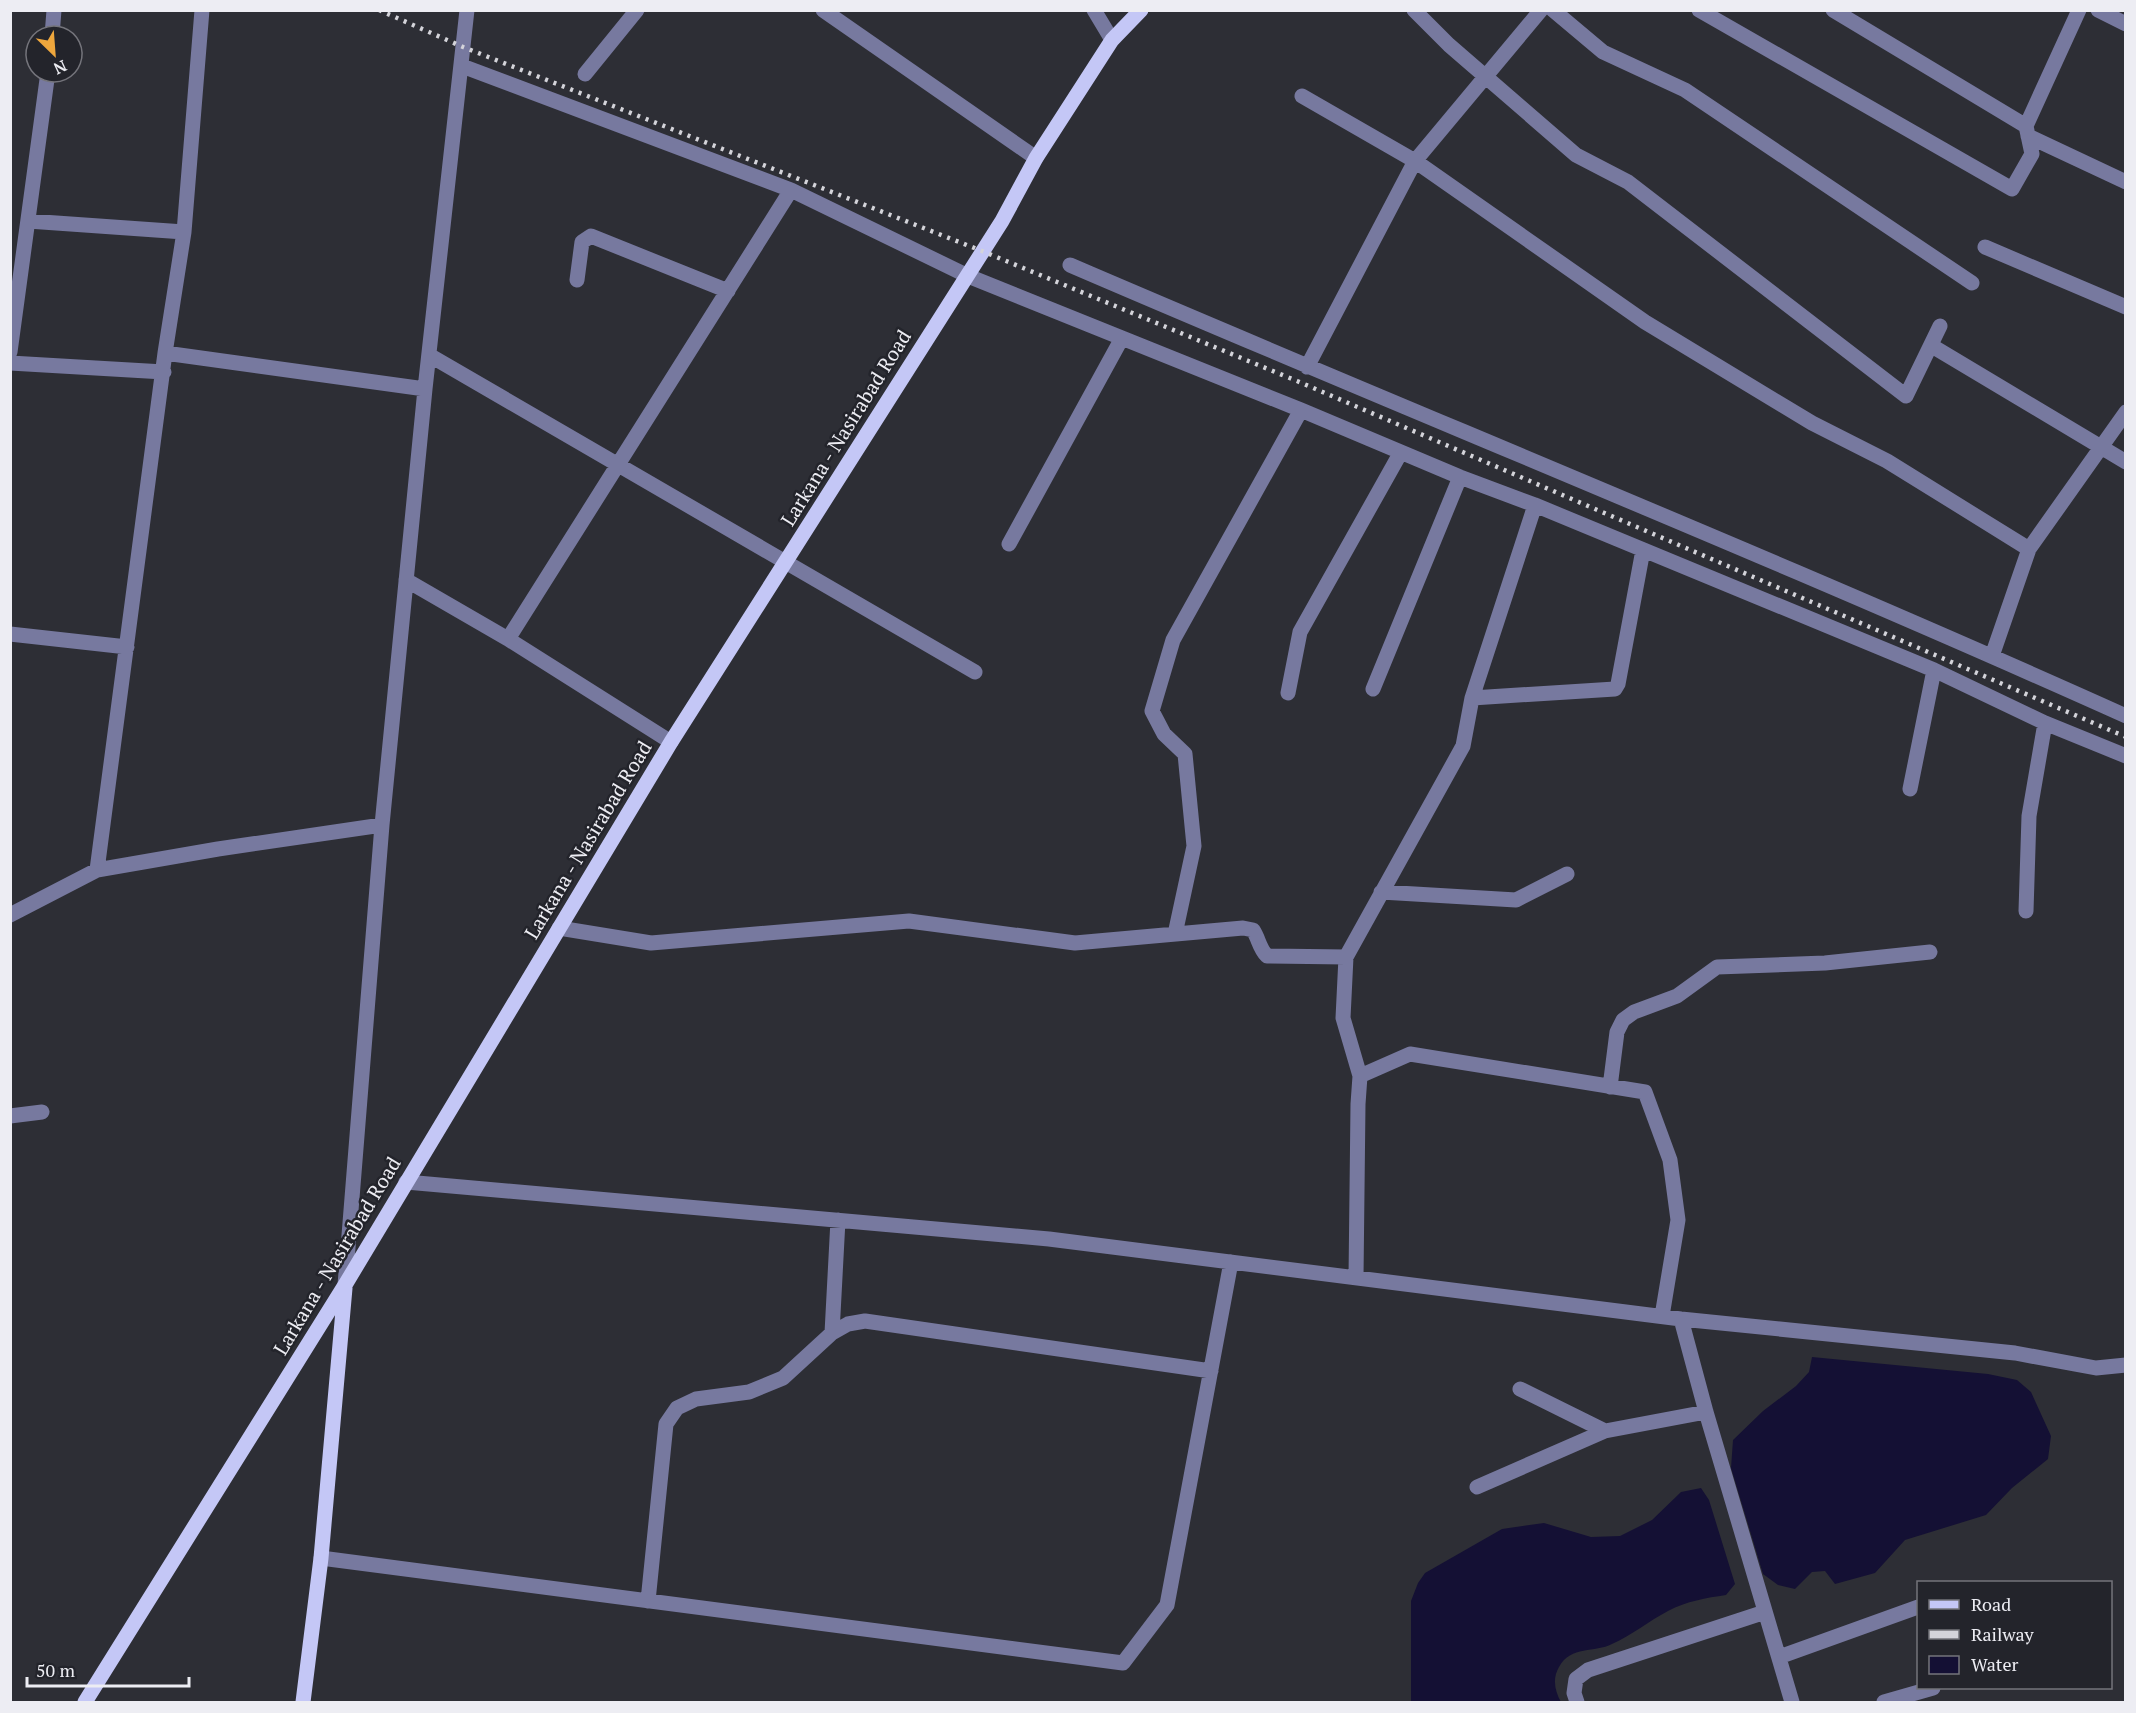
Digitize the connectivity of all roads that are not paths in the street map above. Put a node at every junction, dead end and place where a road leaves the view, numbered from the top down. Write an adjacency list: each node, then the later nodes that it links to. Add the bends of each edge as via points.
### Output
1 (202, 10): 27 (street)
2 (467, 10): 16 (street)
3 (637, 10): 17 (street)
4 (823, 10): 22 (street)
5 (1094, 10): 15 (street)
6 (1141, 10): 15 (main road, Larkana - Nasirabad Road)
7 (1414, 10): 18 (street)
8 (1541, 10): 18 (street)
9 (1553, 10): 32 (street, via 1603,52 1685,90)
10 (1699, 10): 21 (street, via 2012,189 2032,154)
11 (1833, 10): 21 (street)
12 (2079, 10): 21 (street)
13 (2098, 10): 14 (street)
14 (2126, 24)
15 (1112, 40): 22 (main road, Larkana - Nasirabad Road)
16 (462, 66): 25 (street); 40 (street)
17 (585, 74)
18 (1486, 76): 23 (street); 37 (street, via 1576,155 1628,182 1906,396)
19 (46, 84): 26 (street)
20 (1302, 96): 23 (street)
21 (2027, 131): 24 (street)
22 (1036, 158): 30 (main road, Larkana - Nasirabad Road)
23 (1415, 162): 42 (street); 54 (street, via 1645,322 1812,423 1887,461)
24 (2126, 182)
25 (791, 190): 30 (street); 33 (street)
26 (28, 221): 27 (street); 38 (street)
27 (184, 232): 39 (street)
28 (1985, 247): 34 (street)
29 (1070, 265): 42 (street)
30 (968, 276): 36 (street); 56 (main road, Larkana - Nasirabad Road)
31 (577, 279): 33 (street, via 582,242 591,236)
32 (1972, 284)
33 (728, 291): 50 (street)
34 (2126, 307)
35 (1940, 326): 37 (street)
36 (1122, 338): 45 (street); 53 (street)
37 (1932, 346): 47 (street)
38 (10, 352)
39 (165, 353): 43 (street); 44 (street)
40 (429, 355): 44 (street); 50 (street)
41 (10, 363): 43 (street)
42 (1307, 367): 61 (street)
43 (164, 372): 60 (street)
44 (426, 389): 57 (street)
45 (1301, 410): 48 (street); 79 (street, via 1173,640 1152,711 1164,734 1185,754 1194,846)
46 (2126, 412): 47 (street)
47 (2100, 448): 49 (street); 54 (street)
48 (1401, 452): 51 (street); 65 (street, via 1300,632)
49 (2126, 462)
50 (618, 465): 56 (street); 59 (street)
51 (1460, 477): 52 (street); 64 (street)
52 (1535, 505): 55 (street); 66 (street)
53 (1009, 544)
54 (2029, 549): 61 (street)
55 (1644, 550): 62 (street); 66 (street, via 1615,689)
56 (786, 562): 63 (street); 69 (main road, Larkana - Nasirabad Road)
57 (406, 580): 59 (street); 72 (street)
58 (10, 634): 60 (street)
59 (508, 639): 69 (street)
60 (127, 647): 73 (street)
61 (1992, 656): 67 (street)
62 (1934, 670): 68 (street); 71 (street)
63 (975, 672)
64 (1373, 689)
65 (1288, 693)
66 (1472, 698): 75 (street, via 1463,746)
67 (2126, 716)
68 (2045, 723): 70 (street); 76 (street, via 2029,816)
69 (671, 742): 78 (main road, Larkana - Nasirabad Road)
70 (2126, 756)
71 (1911, 789)
72 (382, 825): 73 (street); 90 (street)
73 (97, 870): 77 (street)
74 (1567, 874): 75 (street, via 1516,900)
75 (1382, 892): 81 (street)
76 (2026, 911)
77 (10, 915)
78 (560, 928): 79 (street, via 651,943 909,921 1075,943); 86 (main road, Larkana - Nasirabad Road)
79 (1175, 934): 81 (street, via 1243,928 1253,930 1267,956)
80 (1930, 952): 83 (street, via 1825,963 1717,967 1677,996 1623,1020 1617,1032)
81 (1346, 957): 82 (street, via 1343,1018)
82 (1360, 1076): 83 (street, via 1410,1054); 89 (street)
83 (1610, 1086): 91 (street, via 1645,1092 1670,1160 1678,1220)
84 (42, 1112): 85 (street)
85 (10, 1116)
86 (406, 1182): 87 (street); 90 (main road, Larkana - Nasirabad Road)
87 (838, 1220): 88 (street, via 1049,1239); 93 (street)
88 (1231, 1262): 89 (street); 95 (street)
89 (1356, 1278): 91 (street)
90 (345, 1285): 100 (main road); 106 (main road, Larkana - Nasirabad Road)
91 (1662, 1316): 92 (street)
92 (1681, 1319): 94 (street, via 2015,1353 2096,1368); 97 (street)
93 (832, 1333): 95 (street, via 848,1324 866,1321); 101 (street, via 783,1378 749,1392 696,1399 677,1408 666,1424)
94 (2126, 1365)
95 (1211, 1371): 101 (street, via 1167,1605 1123,1663)
96 (1520, 1389): 98 (street)
97 (1706, 1412): 98 (street); 103 (street)
98 (1605, 1431): 99 (street)
99 (1478, 1486)
100 (321, 1558): 101 (street); 107 (main road)
101 (648, 1600)
102 (1917, 1607): 104 (street)
103 (1766, 1612): 104 (street); 108 (street, via 1588,1670 1576,1679)
104 (1779, 1657): 109 (street)
105 (1930, 1689): 110 (street)
106 (85, 1702)
107 (303, 1702)
108 (1577, 1702)
109 (1792, 1702)
110 (1884, 1702)

